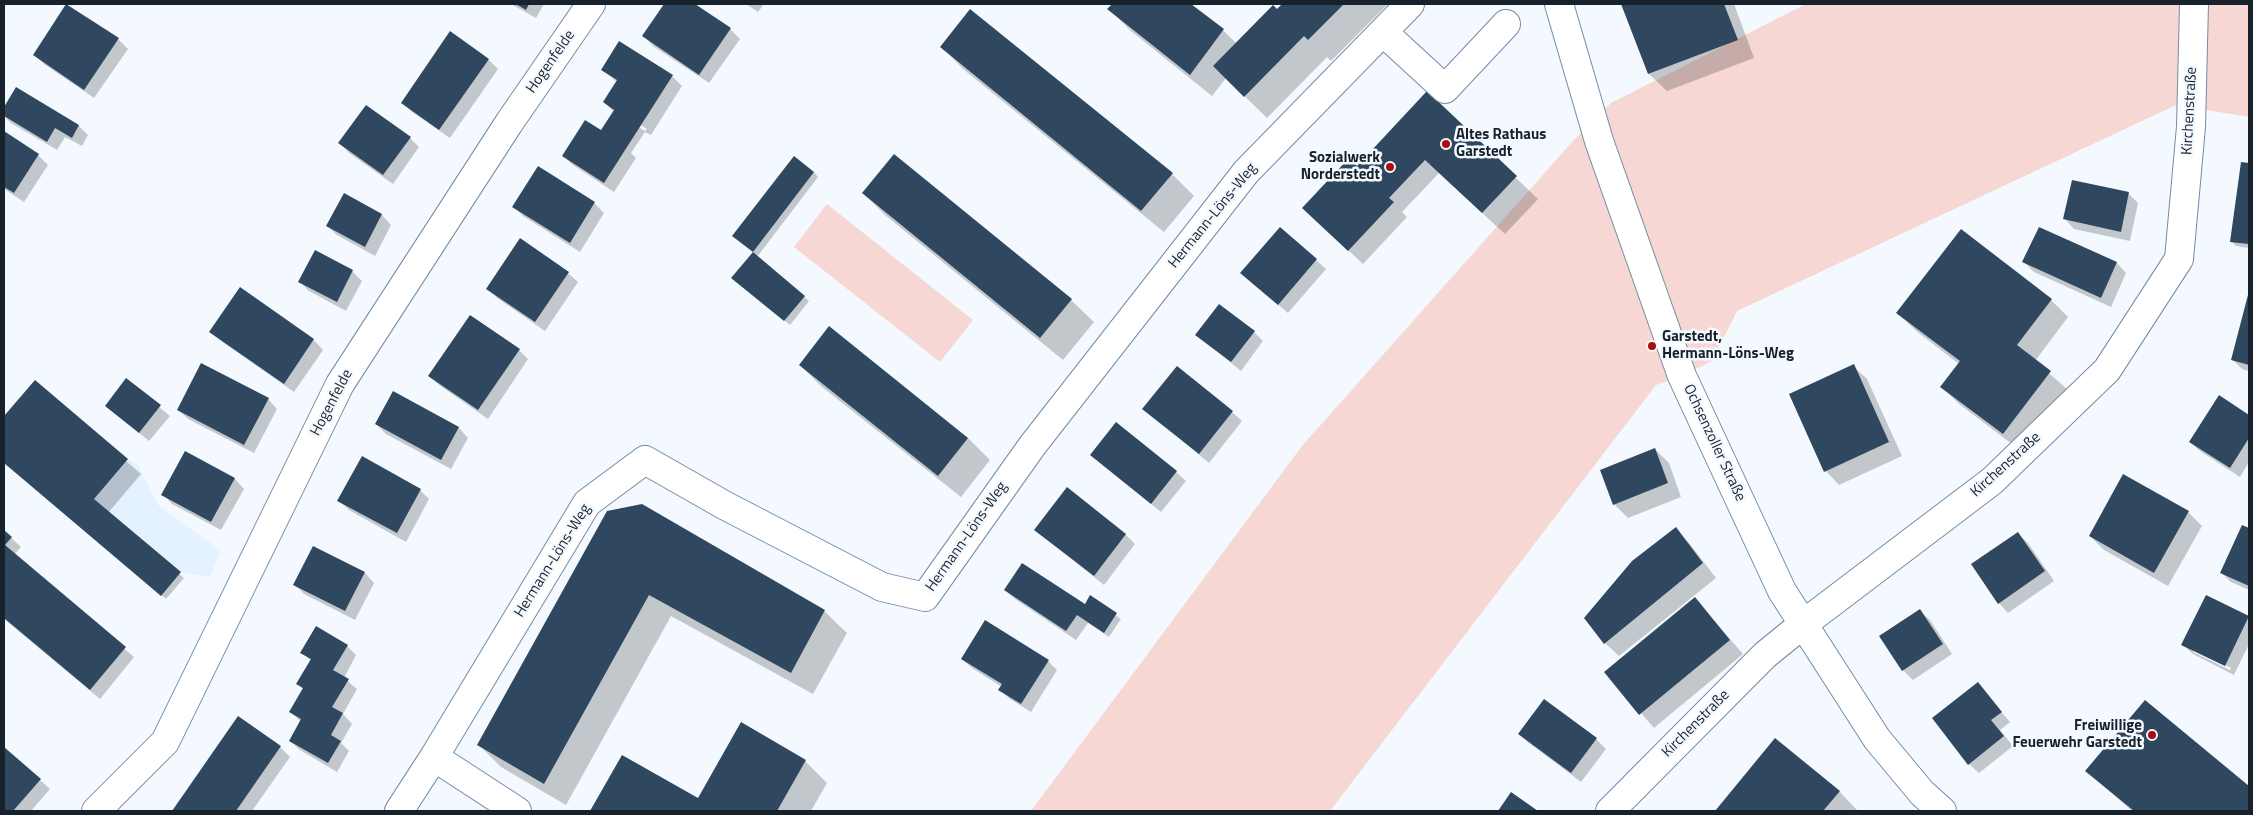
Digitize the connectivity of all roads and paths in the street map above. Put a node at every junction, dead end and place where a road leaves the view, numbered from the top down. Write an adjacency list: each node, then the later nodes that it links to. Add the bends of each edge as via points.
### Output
1 (591, 4): 9 (street, Hogenfelde, via 509,123 340,384 165,742)
2 (1410, 4): 6 (street, Hermann-Löns-Weg)
3 (1559, 4): 7 (street, Ochsenzoller Straße, via 1599,141 1682,376 1782,591)
4 (2194, 4): 7 (street, Kirchenstraße, via 2191,127 2179,260 2107,370 1992,481)
5 (1506, 24): 6 (street, via 1445,89)
6 (1383, 32): 8 (street, Hermann-Löns-Weg, via 1246,172 1032,446 925,597 882,587 645,460 587,503)
7 (1802, 625): 12 (street, Kirchenstraße, via 1766,655); 13 (street, Ochsenzoller Straße, via 1877,739 1922,793)
8 (434, 757): 10 (street, Hermann-Löns-Weg); 11 (street)
9 (96, 811)
10 (399, 811)
11 (517, 811)
12 (1610, 811)
13 (1942, 811)

